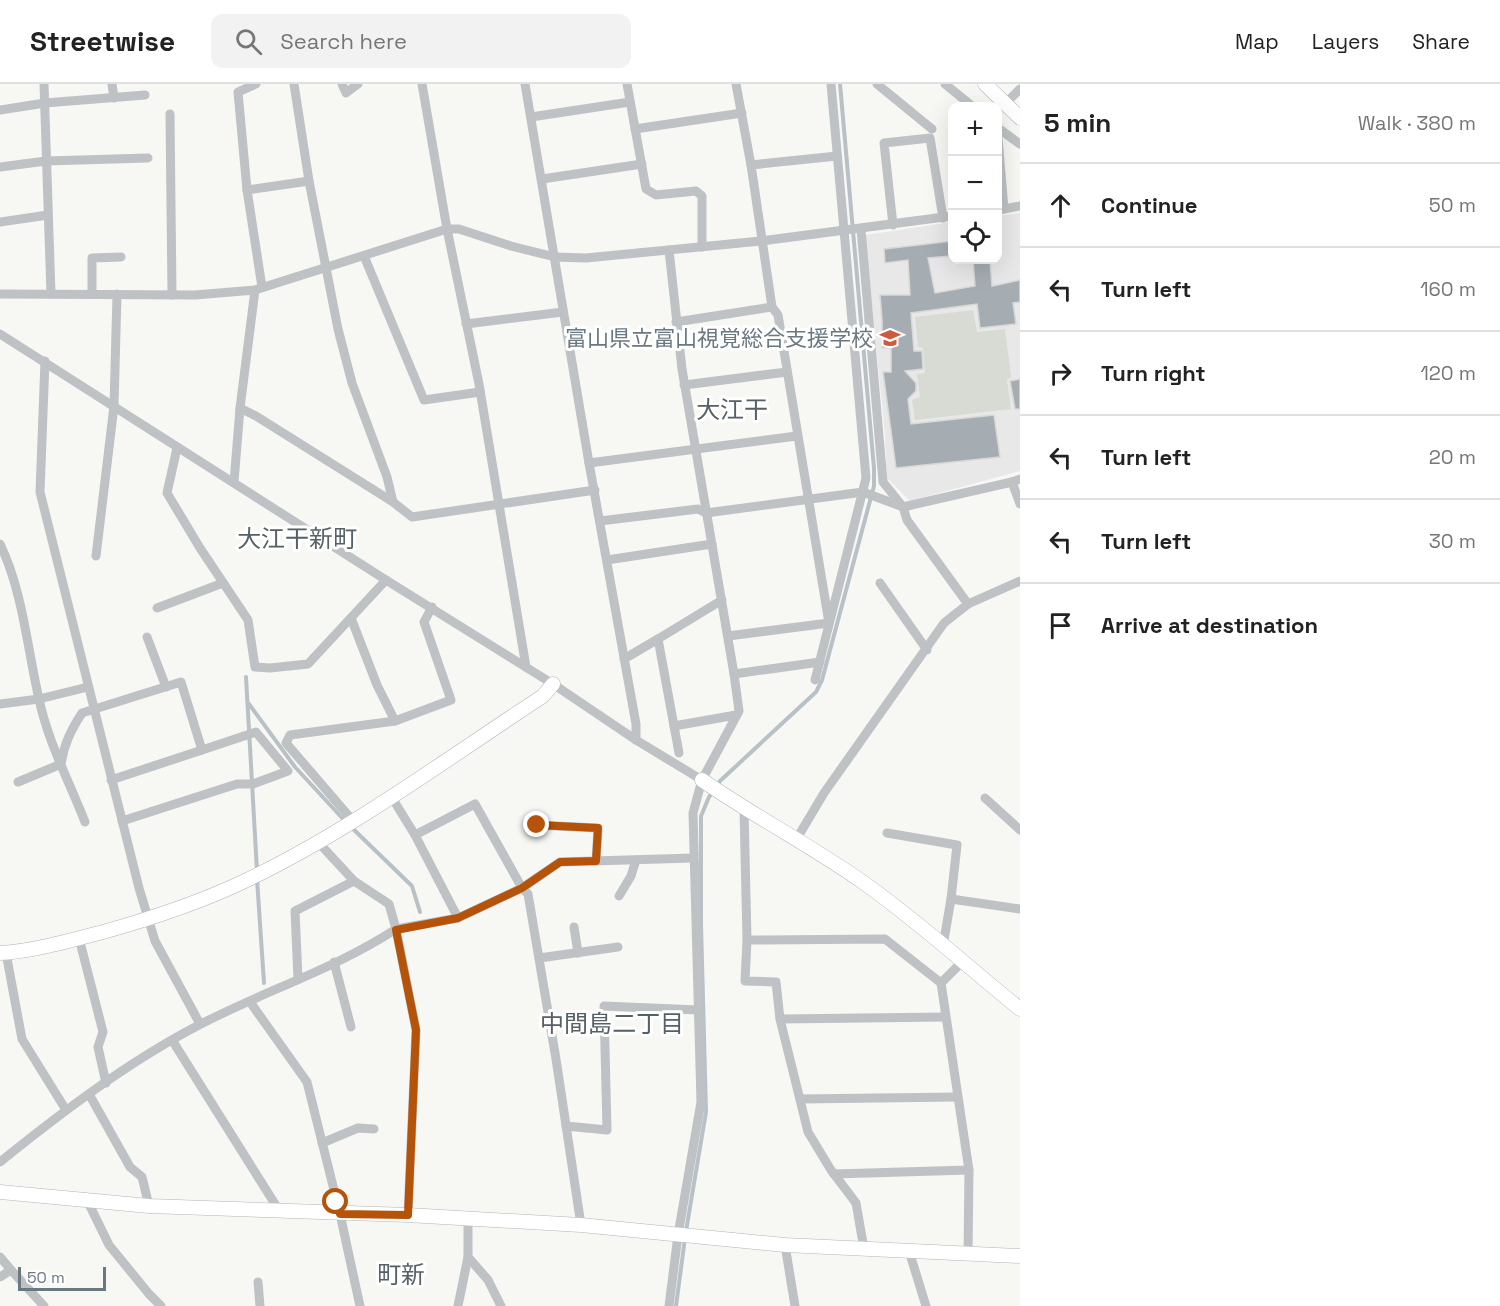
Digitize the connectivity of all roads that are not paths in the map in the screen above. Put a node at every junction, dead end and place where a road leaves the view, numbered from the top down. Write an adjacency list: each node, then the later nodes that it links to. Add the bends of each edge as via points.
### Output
1 (44, 84): 20 (street)
2 (112, 84): 17 (street)
3 (256, 84): 39 (street, via 238,92)
4 (294, 84): 38 (street)
5 (342, 84): 6 (street, via 346,93)
6 (358, 84)
7 (422, 84): 46 (street)
8 (525, 84): 25 (street)
9 (627, 84): 18 (street)
10 (736, 84): 23 (street)
11 (831, 84): 31 (street)
12 (877, 84): 28 (street)
13 (945, 84): 19 (street)
14 (985, 84): 21 (street)
15 (1020, 88): 21 (street)
16 (145, 95): 17 (street)
17 (114, 98): 20 (street)
18 (630, 102): 25 (street); 27 (street)
19 (967, 102)
20 (45, 103): 22 (street); 33 (street)
21 (1006, 103): 26 (street)
22 (0, 110)
23 (742, 113): 27 (street); 35 (street)
24 (170, 114): 61 (street)
25 (531, 117): 37 (street)
26 (1020, 118)
27 (635, 129): 34 (street)
28 (932, 129)
29 (1002, 131): 30 (street)
30 (1020, 144)
31 (837, 156): 35 (street); 48 (street)
32 (148, 158): 33 (street)
33 (46, 161): 36 (street); 42 (street)
34 (642, 164): 37 (street); 50 (street, via 646,189 656,195 696,191 702,196)
35 (751, 165): 49 (street)
36 (0, 167)
37 (542, 179): 54 (street)
38 (309, 181): 39 (street); 55 (street)
39 (247, 190): 56 (street)
40 (1020, 207): 41 (street)
41 (1002, 209)
42 (48, 215): 44 (street); 58 (street)
43 (948, 217): 45 (street); 45 (street, via 930,138 884,143)
44 (0, 222)
45 (893, 225): 47 (street)
46 (447, 229): 52 (street); 54 (street, via 459,229); 65 (street)
47 (861, 229): 48 (street); 85 (street, via 883,482)
48 (844, 231): 49 (street); 80 (street, via 866,478)
49 (761, 241): 50 (street); 62 (street)
50 (702, 247): 51 (street)
51 (669, 250): 54 (street); 64 (street)
52 (364, 256): 55 (street); 70 (street, via 424,400)
53 (121, 257): 59 (street, via 92,258)
54 (555, 257): 63 (street)
55 (325, 268): 56 (street); 82 (street, via 352,383)
56 (258, 289): 61 (street); 72 (street)
57 (0, 294): 58 (street)
58 (51, 294): 59 (street)
59 (92, 294): 60 (street)
60 (117, 294): 61 (street); 71 (street)
61 (172, 295)
62 (772, 307): 64 (street); 68 (street, via 778,315)
63 (563, 312): 65 (street); 76 (street)
64 (676, 322): 69 (street)
65 (466, 324): 70 (street)
66 (0, 333): 67 (street)
67 (45, 362): 71 (street); 113 (street, via 40,492)
68 (787, 372): 69 (street); 73 (street)
69 (684, 385): 75 (street)
70 (480, 392): 83 (street)
71 (114, 406): 74 (street); 90 (street)
72 (240, 408): 78 (street); 82 (street)
73 (797, 436): 75 (street); 81 (street)
74 (177, 448): 78 (street); 95 (street, via 167,493)
75 (695, 449): 76 (street); 86 (street)
76 (589, 463): 79 (street)
77 (1016, 481): 84 (street); 85 (street)
78 (234, 482): 93 (street)
79 (595, 490): 83 (street); 87 (street)
80 (863, 492): 81 (street); 85 (street); 102 (street)
81 (807, 499): 86 (street); 102 (street)
82 (393, 502): 83 (street, via 412,517)
83 (499, 504): 109 (street)
84 (1020, 504)
85 (903, 507): 98 (street, via 907,520)
86 (706, 513): 87 (street, via 698,509); 89 (street)
87 (600, 521): 91 (street)
88 (0, 544): 92 (street)
89 (712, 544): 91 (street); 97 (street)
90 (96, 556)
91 (607, 560): 107 (street)
92 (4, 564): 115 (street, via 26,630)
93 (386, 580): 99 (street); 101 (street)
94 (1020, 581): 98 (street)
95 (223, 583): 100 (street); 101 (street, via 248,620 255,667 308,664)
96 (880, 583): 106 (street)
97 (722, 600): 103 (street); 105 (street)
98 (968, 604): 106 (street, via 944,623)
99 (432, 607): 109 (street); 119 (street, via 424,622 451,699)
100 (157, 608)
101 (351, 618): 119 (street)
102 (830, 623): 103 (street); 108 (street)
103 (728, 636): 110 (street)
104 (147, 637): 114 (street)
105 (658, 639): 107 (street); 120 (street)
106 (927, 650): 138 (street, via 824,793)
107 (624, 659): 121 (street)
108 (820, 662): 110 (street); 111 (street)
109 (526, 667): 112 (street)
110 (734, 674): 118 (street, via 739,711)
111 (815, 680)
112 (553, 684): 121 (street); 128 (street, via 543,696)
113 (88, 687): 115 (street); 117 (street)
114 (166, 687): 117 (street); 122 (street, via 181,682)
115 (39, 699): 116 (street); 124 (street)
116 (0, 704)
117 (95, 709): 124 (street, via 82,713 69,734); 125 (street)
118 (736, 715): 120 (street); 126 (street)
119 (395, 721): 132 (street, via 290,735 286,743)
120 (674, 726): 123 (street)
121 (636, 740): 126 (street)
122 (202, 750): 125 (street); 131 (street, via 256,732 288,771)
123 (679, 753)
124 (61, 764): 127 (street); 133 (street)
125 (111, 780): 131 (street)
126 (702, 780): 130 (street); 140 (street, via 693,813)
127 (18, 782)
128 (391, 796): 132 (street); 137 (street)
129 (985, 798): 135 (street)
130 (744, 809): 138 (street); 153 (street)
131 (122, 821): 149 (street)
132 (353, 821): 139 (street)
133 (85, 822)
134 (537, 825): 142 (street, via 598,828)
135 (1020, 830)
136 (887, 833): 146 (street, via 957,844)
137 (415, 835): 144 (street, via 475,804); 148 (street)
138 (796, 840): 154 (street, via 862,881)
139 (318, 842): 143 (street); 149 (street, via 249,879)
140 (693, 858): 141 (street); 165 (street)
141 (636, 860): 142 (street); 145 (street)
142 (596, 861): 144 (street, via 560,862)
143 (354, 881): 151 (street, via 389,904); 161 (street, via 295,911)
144 (522, 888): 148 (street); 158 (street, via 528,894)
145 (619, 896)
146 (951, 899): 147 (street); 154 (street)
147 (1020, 909)
148 (458, 918): 151 (street)
149 (148, 920): 152 (street); 168 (street, via 155,941)
150 (574, 927): 157 (street)
151 (396, 930): 159 (street); 187 (street, via 416,1030)
152 (80, 938): 156 (street); 171 (street, via 103,1032 98,1047)
153 (747, 940): 162 (street, via 885,939); 167 (street, via 745,981 776,982)
154 (943, 946): 160 (street)
155 (618, 947): 157 (street)
156 (3, 953): 175 (street, via 22,1039)
157 (578, 953): 158 (street)
158 (539, 958): 176 (street)
159 (334, 962): 161 (street); 169 (street)
160 (962, 962): 162 (street); 164 (street)
161 (298, 979): 163 (street)
162 (941, 983): 166 (street)
163 (250, 1002): 168 (street); 178 (street, via 307,1082)
164 (1020, 1009)
165 (698, 1010): 176 (street, via 604,1006 607,1130); 190 (street, via 701,1102)
166 (945, 1017): 167 (street); 173 (street)
167 (780, 1019): 174 (street)
168 (200, 1024): 170 (street)
169 (351, 1027)
170 (172, 1040): 171 (street); 185 (street)
171 (106, 1083): 172 (street)
172 (89, 1094): 175 (street); 184 (street, via 130,1167 142,1177)
173 (957, 1097): 174 (street); 180 (street)
174 (800, 1099): 181 (street, via 808,1132)
175 (66, 1110): 179 (street)
176 (566, 1126): 189 (street)
177 (374, 1129): 178 (street, via 358,1128)
178 (322, 1143): 186 (street)
179 (0, 1162)
180 (969, 1170): 181 (street); 194 (street)
181 (834, 1174): 192 (street, via 856,1203)
182 (0, 1192): 183 (street)
183 (88, 1202): 184 (street); 202 (street, via 109,1245)
184 (149, 1206): 185 (street)
185 (280, 1212): 186 (street)
186 (340, 1214): 187 (street); 204 (street)
187 (408, 1215): 188 (street)
188 (468, 1219): 189 (street); 197 (street)
189 (581, 1225): 190 (street)
190 (683, 1235): 191 (street); 207 (street)
191 (785, 1245): 192 (street); 208 (street)
192 (864, 1249): 193 (street)
193 (909, 1251): 194 (street); 209 (street)
194 (968, 1254): 195 (street)
195 (1020, 1256)
196 (0, 1257): 198 (street)
197 (468, 1257): 205 (street); 206 (street, via 488,1280)
198 (11, 1270): 199 (street); 201 (street)
199 (0, 1277)
200 (258, 1282): 203 (street)
201 (44, 1306)
202 (161, 1306)
203 (260, 1306)
204 (360, 1306)
205 (458, 1306)
206 (501, 1306)
207 (669, 1306)
208 (795, 1306)
209 (926, 1306)

